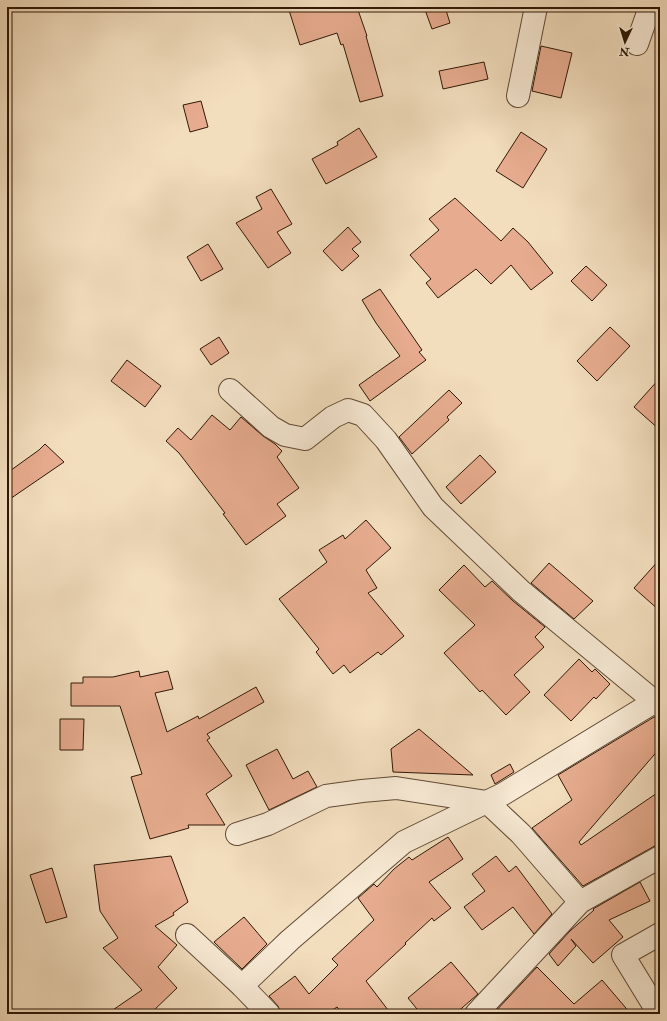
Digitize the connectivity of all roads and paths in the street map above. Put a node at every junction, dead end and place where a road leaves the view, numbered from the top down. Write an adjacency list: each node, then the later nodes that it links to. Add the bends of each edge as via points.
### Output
1 (650, 7): 3 (street)
2 (529, 11): 4 (street)
3 (637, 44)
4 (518, 96)
5 (230, 390): 6 (street, via 271,427 285,435 305,438 333,417 348,410 363,415 386,440 433,507 521,591)
6 (657, 704): 7 (street)
7 (487, 802): 8 (street, via 396,788 362,791 326,796 268,824); 10 (street, via 521,834); 13 (street, via 404,842 290,940)
8 (237, 834)
9 (660, 857): 10 (street)
10 (580, 902): 15 (street)
11 (660, 934): 16 (street, via 623,955)
12 (187, 935): 13 (street)
13 (242, 986): 14 (street)
14 (269, 1014)
15 (476, 1014)
16 (659, 1014)

